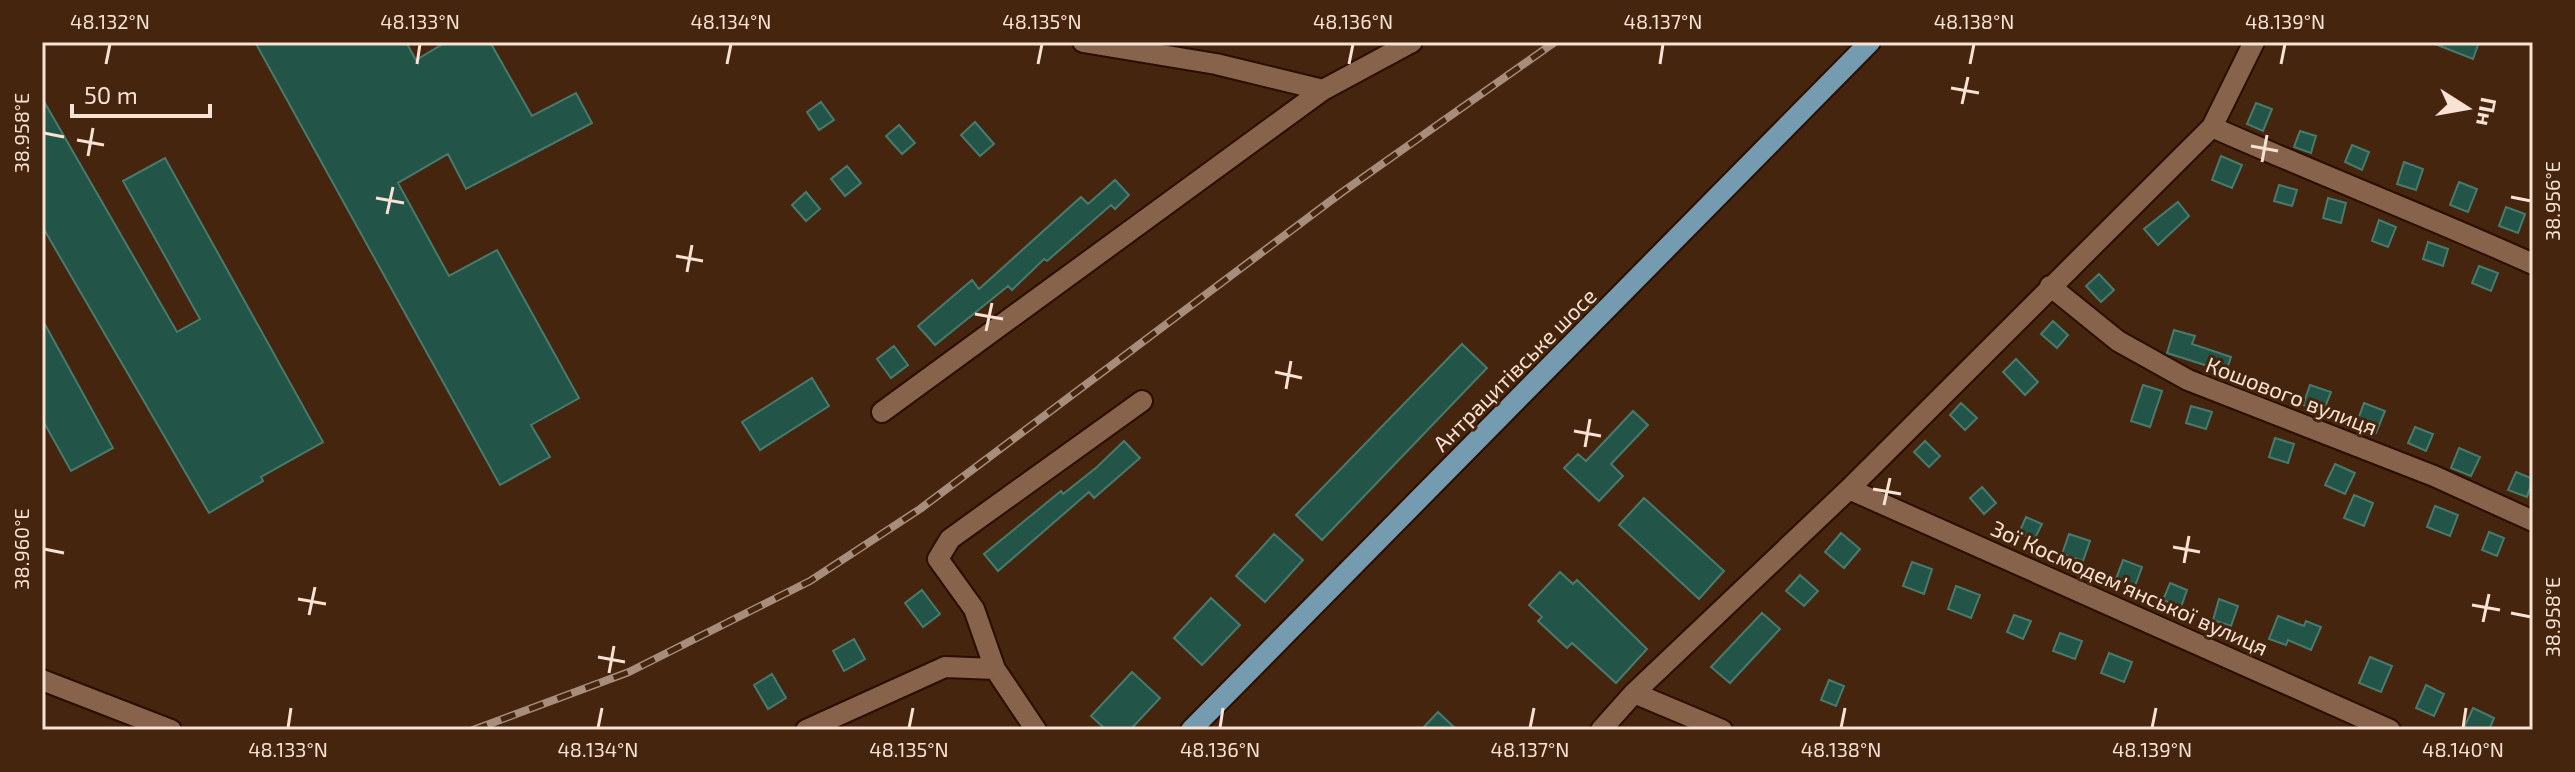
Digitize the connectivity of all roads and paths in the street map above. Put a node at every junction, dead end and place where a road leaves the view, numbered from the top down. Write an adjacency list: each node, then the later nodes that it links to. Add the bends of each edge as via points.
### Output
1 (1083, 42): 5 (street, via 1216,64)
2 (1412, 42): 5 (street)
3 (1870, 42): 19 (main road, Антрацитівське шосе)
4 (2254, 42): 6 (street)
5 (1323, 90): 10 (street)
6 (2212, 127): 7 (street); 8 (street)
7 (2533, 264)
8 (2050, 286): 11 (street); 12 (street, Кошового вулиця, via 2118,341 2188,380 2434,476)
9 (1142, 401): 13 (street, via 950,539 938,559 974,609)
10 (882, 412)
11 (1849, 489): 15 (street); 22 (street, Зої Космодем’янської вулиця)
12 (2533, 521)
13 (995, 669): 17 (street, via 945,667); 18 (street)
14 (42, 680): 16 (street)
15 (1634, 693): 20 (street); 21 (street)
16 (171, 730)
17 (806, 730)
18 (1036, 730)
19 (1191, 730)
20 (1601, 730)
21 (1722, 730)
22 (2390, 730)

